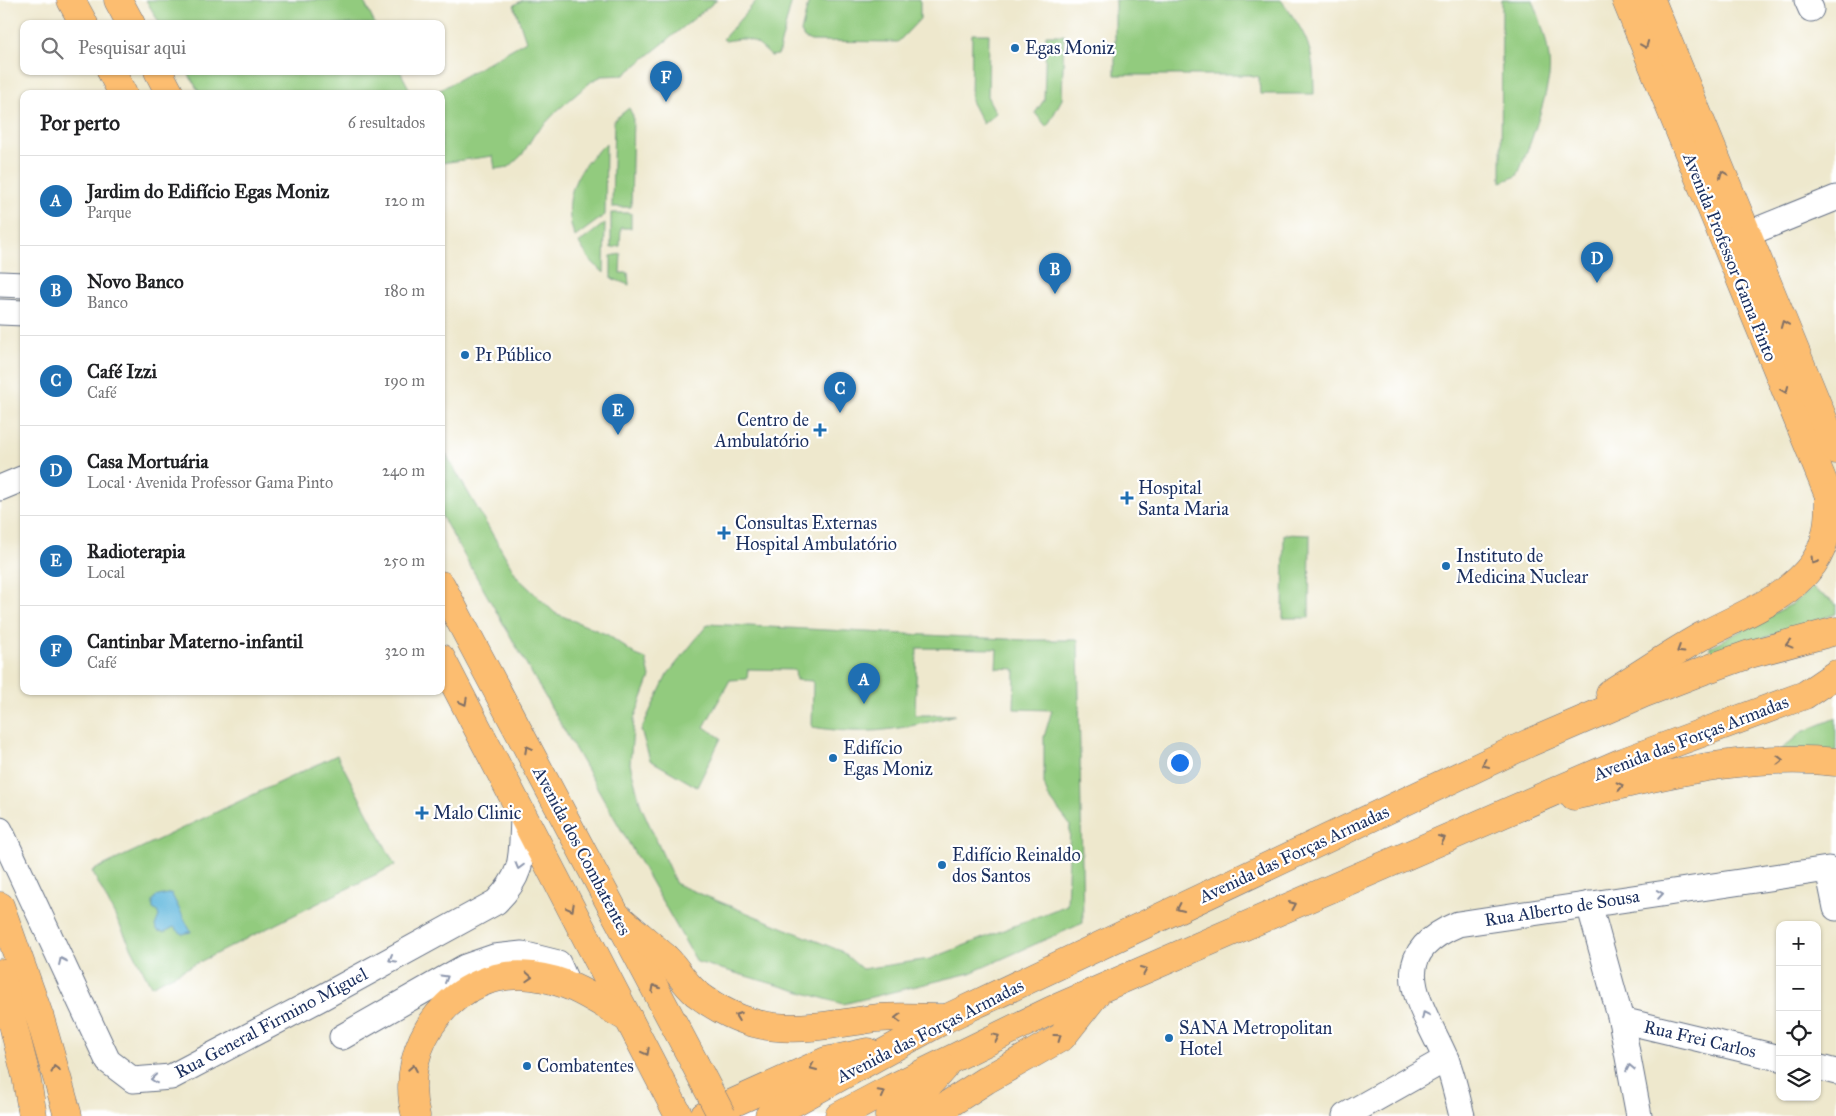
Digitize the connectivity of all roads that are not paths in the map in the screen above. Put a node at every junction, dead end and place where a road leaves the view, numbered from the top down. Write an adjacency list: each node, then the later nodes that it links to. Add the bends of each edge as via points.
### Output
1 (71, 0): 5 (main road)
2 (118, 0): 6 (main road)
3 (1626, 0): 20 (main road, Avenida Professor Gama Pinto, one-way to 20)
4 (1651, 0): 12 (main road, Avenida Professor Gama Pinto, one-way to 4)
5 (82, 20)
6 (129, 20)
7 (112, 75): 9 (main road)
8 (160, 75): 10 (main road)
9 (121, 90)
10 (168, 90)
11 (1836, 198): 12 (street)
12 (1748, 234): 17 (main road, Avenida Professor Gama Pinto, one-way to 12)
13 (0, 284): 14 (street)
14 (20, 285)
15 (0, 312): 16 (street)
16 (20, 312)
17 (1836, 450)
18 (20, 480): 19 (street)
19 (0, 488)
20 (1832, 506): 27 (main road, one-way to 27, via 1822,547 1794,585 1700,637)
21 (445, 593): 35 (main road, Avenida dos Combatentes, one-way to 21)
22 (1836, 631): 27 (main road, Avenida das Forças Armadas, one-way to 27, via 1705,670 1645,692)
23 (445, 666): 30 (main road, Avenida dos Combatentes, one-way to 30)
24 (1836, 674): 26 (main road, Avenida das Forças Armadas)
25 (1836, 692): 26 (main road, Avenida das Forças Armadas)
26 (1805, 695): 29 (main road, Avenida das Forças Armadas, via 1620,763)
27 (1529, 743): 39 (main road, Avenida das Forças Armadas, one-way to 39)
28 (1836, 762): 29 (main road, one-way to 28, via 1687,770 1733,763 1779,760)
29 (1504, 812): 38 (main road, Avenida das Forças Armadas, one-way to 29)
30 (524, 818): 31 (street, Rua General Firmino Miguel, one-way to 31, via 521,866 511,887 496,902 171,1077 133,1080 108,1062); 40 (main road, Avenida dos Combatentes, one-way to 40)
31 (0, 830)
32 (1589, 904): 34 (street, Rua Alberto de Sousa, one-way to 34, via 1828,868); 41 (street); 46 (street, Rua Alberto de Sousa, one-way to 32, via 1413,984 1413,967 1430,939 1458,924)
33 (0, 906): 51 (main road, one-way to 33, via 40,1018)
34 (1836, 908)
35 (616, 916): 39 (main road, one-way to 35, via 880,1018 793,1029 772,1028 749,1021 694,991 668,960); 54 (main road, Avenida dos Combatentes, one-way to 35, bridge)
36 (0, 972): 50 (main road)
37 (567, 983): 40 (main road); 42 (street, one-way to 37, via 465,967 494,957 522,954 558,962); 52 (main road, one-way to 37, via 411,1085 419,1045 440,1011 456,996 490,981 527,976)
38 (1100, 989): 45 (main road, Avenida das Forças Armadas, one-way to 38); 58 (main road, one-way to 38, via 1062,1037)
39 (947, 1018): 43 (main road, Avenida das Forças Armadas)
40 (629, 1020): 49 (main road, Avenida dos Combatentes, one-way to 49)
41 (1621, 1020): 44 (street, Rua Frei Carlos); 61 (street, one-way to 41)
42 (342, 1037)
43 (894, 1047): 53 (main road, one-way to 53, via 826,1061); 55 (main road, Avenida das Forças Armadas)
44 (1776, 1057)
45 (952, 1058): 56 (main road, Avenida das Forças Armadas, one-way to 45); 57 (main road, via 915,1100)
46 (1446, 1059): 59 (street); 60 (street, Rua Alberto de Sousa)
47 (1821, 1068): 48 (street)
48 (1836, 1072)
49 (673, 1105)
50 (33, 1116)
51 (68, 1116)
52 (416, 1116)
53 (704, 1116)
54 (722, 1116)
55 (769, 1116)
56 (839, 1116)
57 (889, 1116)
58 (930, 1116)
59 (1345, 1116)
60 (1462, 1116)
61 (1639, 1116)

